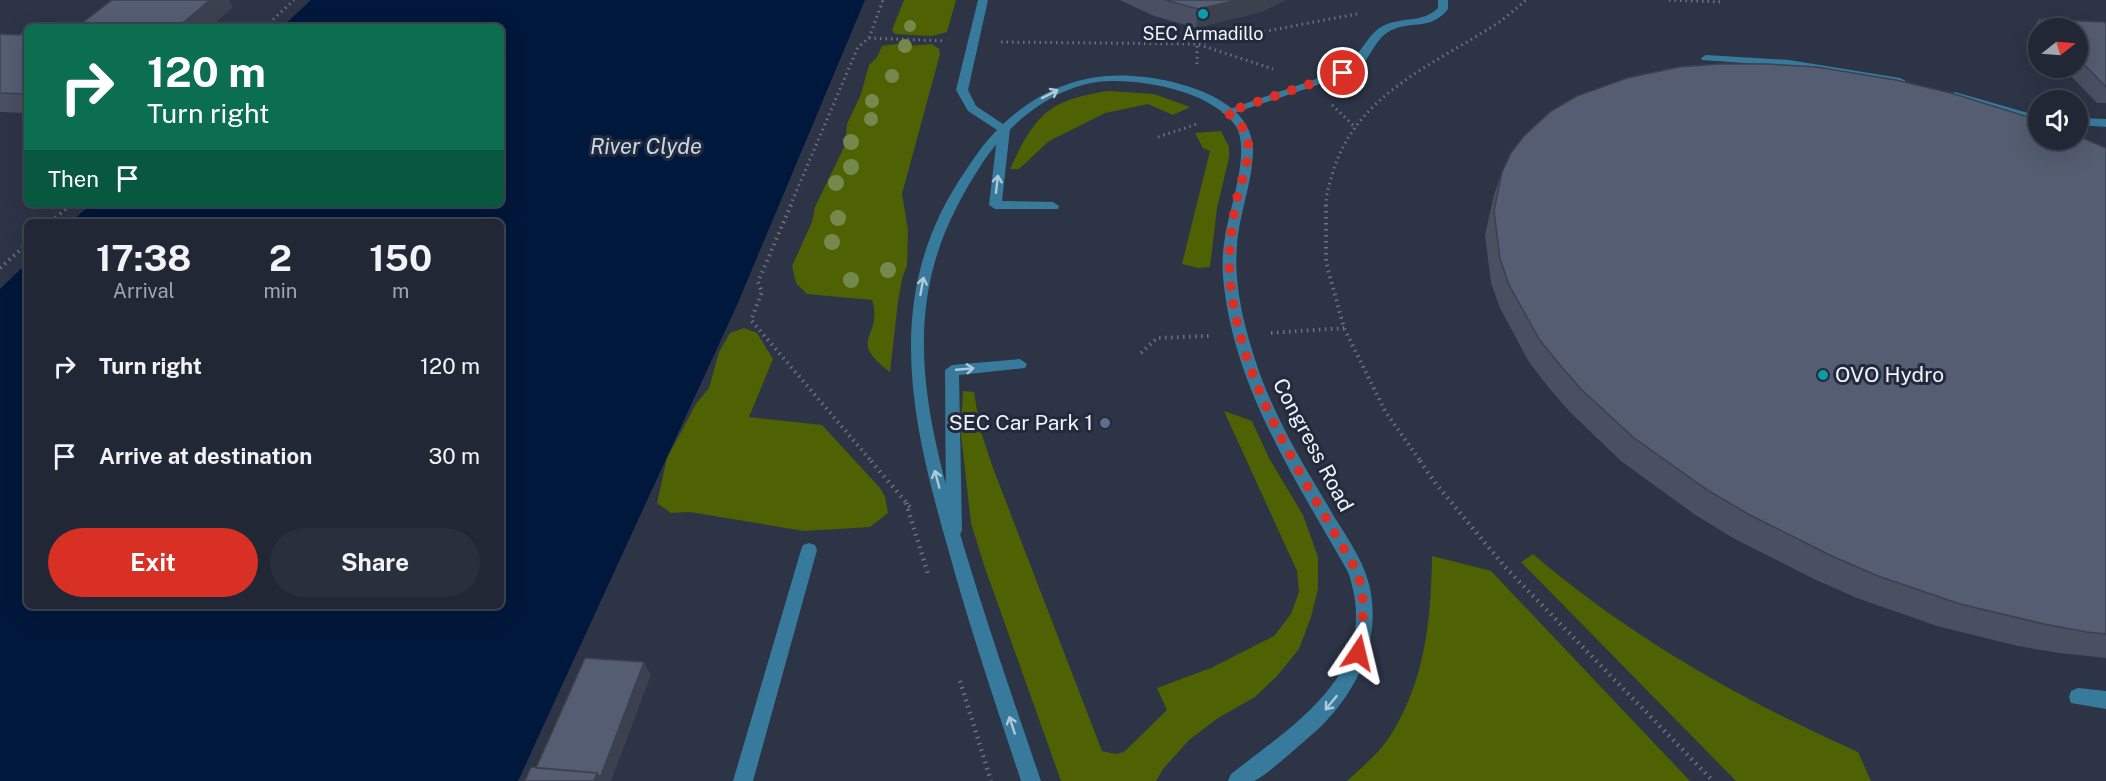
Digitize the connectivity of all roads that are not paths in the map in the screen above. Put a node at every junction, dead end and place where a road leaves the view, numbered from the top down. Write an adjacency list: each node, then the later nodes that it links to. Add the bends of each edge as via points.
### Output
1 (983, 0): 10 (street, via 963,97 974,113)
2 (1443, 0): 6 (street, via 1443,9 1436,16 1383,30 1356,64 1343,73)
3 (1706, 58): 4 (street, via 1789,63)
4 (1912, 84)
5 (1939, 90): 7 (street)
6 (1227, 112): 10 (street, Congress Road, one-way to 6, via 1044,97 1081,82 1101,79 1165,83 1197,94); 19 (street, Congress Road, one-way to 19, via 1242,126 1247,138 1247,157 1230,243 1230,288 1241,335 1272,422 1356,570 1362,584 1364,618 1358,653 1347,681 1327,708)
7 (2028, 117)
8 (2088, 122): 9 (street)
9 (2106, 123)
10 (1004, 129): 11 (street, one-way to 10, via 995,205); 13 (street, Congress Road, one-way to 10, via 918,391 918,310 927,261 943,216 979,159)
11 (1053, 206)
12 (1020, 364): 13 (street, one-way to 12, via 952,370)
13 (954, 542): 18 (street, Congress Road, one-way to 13)
14 (809, 550): 17 (street)
15 (2078, 697): 16 (street)
16 (2106, 700)
17 (743, 781)
18 (1031, 781)
19 (1238, 781)

